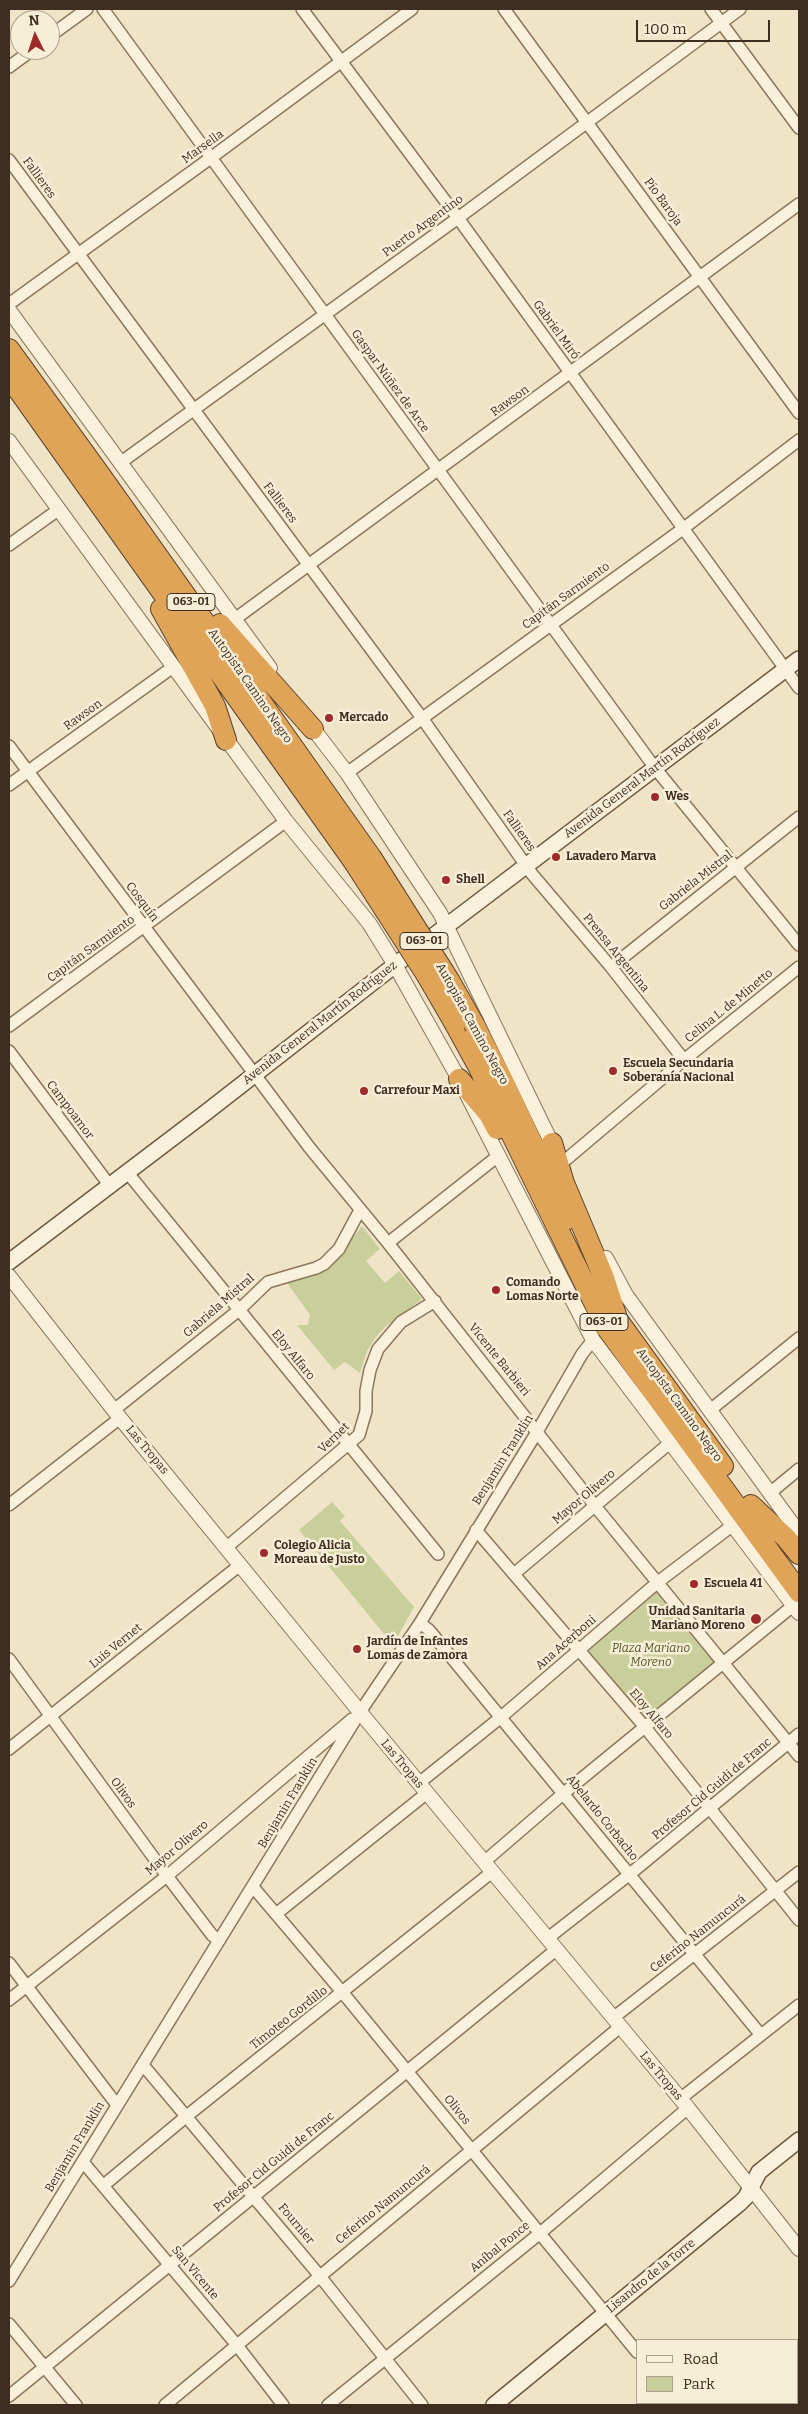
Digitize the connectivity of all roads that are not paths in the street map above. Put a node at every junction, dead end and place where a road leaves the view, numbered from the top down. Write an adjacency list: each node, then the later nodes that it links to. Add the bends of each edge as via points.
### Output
1 (87, 9): 9 (street)
2 (103, 9): 13 (street, Gaspar Núñez de Arce)
3 (302, 9): 10 (street, Gabriel Miró)
4 (412, 9): 10 (street, Marsella)
5 (504, 9): 11 (street, Pío Baroja)
6 (711, 9): 8 (street)
7 (740, 9): 8 (street, Puerto Argentino)
8 (721, 23): 11 (street, Puerto Argentino); 12 (street)
9 (60, 29)
10 (341, 62): 13 (street, Marsella); 16 (street, Gabriel Miró)
11 (587, 122): 16 (street, Puerto Argentino); 18 (street, Pío Baroja)
12 (799, 128)
13 (212, 157): 17 (street, Marsella); 21 (street, Gaspar Núñez de Arce)
14 (9, 160): 17 (street, Fallieres)
15 (799, 204): 18 (street, Rawson)
16 (458, 218): 21 (street, Puerto Argentino); 23 (street, Gabriel Miró)
17 (78, 254): 19 (street, Marsella); 25 (street, Fallieres)
18 (700, 277): 23 (street, Rawson); 26 (street, Pío Baroja)
19 (9, 304)
20 (9, 310): 29 (street)
21 (325, 314): 25 (street, Puerto Argentino); 30 (street, Gaspar Núñez de Arce)
22 (9, 349): 31 (highway, Autopista Camino Negro / 063-01)
23 (570, 374): 30 (street, Rawson); 33 (street, Gabriel Miró)
24 (9, 377): 34 (highway, Autopista Camino Negro / 063-01)
25 (194, 411): 29 (street, Puerto Argentino); 36 (street, Fallieres)
26 (799, 413)
27 (799, 440): 33 (street, Capitán Sarmiento)
28 (9, 441): 32 (street)
29 (120, 463): 37 (street)
30 (438, 471): 36 (street, Rawson); 38 (street, Gaspar Núñez de Arce)
31 (102, 476): 44 (highway, via 197,598); 53 (highway, Autopista Camino Negro / 063-01)
32 (58, 510): 35 (street); 40 (street)
33 (684, 528): 38 (street, Capitán Sarmiento); 41 (street, Gabriel Miró)
34 (121, 534): 45 (highway, via 215,706); 53 (highway, Autopista Camino Negro / 063-01)
35 (9, 545)
36 (309, 564): 37 (street, Rawson); 43 (street, Fallieres)
37 (235, 619): 44 (street)
38 (550, 624): 43 (street, Capitán Sarmiento); 47 (street, Gaspar Núñez de Arce)
39 (799, 659): 41 (main road, Avenida General Martín Rodríguez)
40 (173, 667): 45 (street); 48 (street, Rawson)
41 (785, 670): 42 (street, Gabriel Miró); 47 (main road, Avenida General Martín Rodríguez)
42 (799, 688)
43 (422, 718): 49 (street, Capitán Sarmiento); 54 (street, Fallieres)
44 (313, 729): 49 (street)
45 (226, 740): 52 (street)
46 (9, 746): 48 (street, Cosquín)
47 (655, 768): 54 (main road, Avenida General Martín Rodríguez); 55 (street, Gaspar Núñez de Arce)
48 (27, 771): 50 (street, Rawson); 57 (street, Cosquín)
49 (347, 773): 56 (street)
50 (9, 785)
51 (799, 817): 55 (street, Gabriela Mistral)
52 (286, 821): 57 (street, Capitán Sarmiento); 59 (street, via 370,923)
53 (362, 859): 75 (highway, Autopista Camino Negro / 063-01, bridge, via 480,1068); 79 (highway, Autopista Camino Negro / 063-01, bridge, via 449,980 475,1026)
54 (526, 866): 56 (main road, Avenida General Martín Rodríguez); 60 (street, Prensa Argentina)
55 (736, 867): 58 (street, Gaspar Núñez de Arce); 60 (street, Gabriela Mistral)
56 (447, 926): 59 (main road, Avenida General Martín Rodríguez); 67 (street)
57 (144, 928): 62 (street, Capitán Sarmiento); 65 (street, Cosquín)
58 (799, 944)
59 (395, 965): 65 (main road, Avenida General Martín Rodríguez); 66 (street)
60 (610, 967): 64 (street, Prensa Argentina)
61 (799, 967): 64 (street, Celina L. de Minetto)
62 (9, 1026)
63 (9, 1051): 71 (street, Campoamor)
64 (684, 1060): 69 (street, Celina L. de Minetto)
65 (253, 1075): 70 (main road, Avenida General Martín Rodríguez); 72 (street, Vicente Barbieri)
66 (459, 1079): 68 (street); 75 (highway, via 489,1114 566,1258)
67 (552, 1143): 69 (street); 79 (highway, via 564,1183 604,1278)
68 (498, 1156): 73 (street); 81 (street)
69 (562, 1163): 82 (street, via 618,1282)
70 (126, 1172): 71 (main road, Avenida General Martín Rodríguez); 78 (street, Eloy Alfaro)
71 (110, 1186): 74 (main road, Avenida General Martín Rodríguez)
72 (360, 1210): 73 (street, Vicente Barbieri); 78 (street, Gabriela Mistral, via 339,1249 324,1264 268,1282)
73 (388, 1243): 77 (street, Vicente Barbieri)
74 (9, 1262)
75 (578, 1271): 85 (highway, Autopista Camino Negro / 063-01, via 613,1338)
76 (9, 1276): 83 (street, Las Tropas)
77 (435, 1302): 84 (street, Vicente Barbieri); 86 (street, Vernet, via 401,1322 378,1349 366,1391 364,1424 360,1435)
78 (239, 1310): 83 (street, Gabriela Mistral); 86 (street, Eloy Alfaro)
79 (617, 1319): 90 (highway, Autopista Camino Negro / 063-01)
80 (799, 1338): 82 (street)
81 (593, 1340): 84 (street, Benjamin Franklin); 85 (street)
82 (708, 1411): 88 (street)
83 (117, 1414): 89 (street, Gabriela Mistral); 95 (street, Las Tropas)
84 (537, 1432): 91 (street, Vicente Barbieri); 93 (street, Benjamin Franklin)
85 (678, 1440): 91 (street, Mayor Olivero); 92 (highway, via 732,1516); 102 (highway, Autopista Camino Negro / 063-01)
86 (349, 1446): 95 (street, Vernet); 96 (street, Eloy Alfaro)
87 (799, 1469): 88 (street)
88 (770, 1493): 94 (street)
89 (9, 1505)
90 (751, 1505): 97 (highway); 99 (highway, Autopista Camino Negro / 063-01)
91 (595, 1506): 100 (street, Mayor Olivero); 101 (street, Vicente Barbieri)
92 (733, 1525): 101 (street, Ana Acerboni); 102 (street)
93 (476, 1530): 100 (street, Eloy Alfaro); 103 (street, Benjamin Franklin)
94 (799, 1533)
95 (227, 1547): 98 (street, Las Tropas)
96 (438, 1554)
97 (799, 1554)
98 (240, 1565): 107 (street, Las Tropas); 108 (street, Luis Vernet)
99 (799, 1570)
100 (514, 1573): 104 (street, Eloy Alfaro)
101 (658, 1582): 104 (street, Ana Acerboni); 106 (street, Vicente Barbieri)
102 (797, 1603): 106 (street, Timoteo Gordillo)
103 (420, 1623): 107 (street, Benjamin Franklin); 109 (street, Abelardo Corbacho)
104 (578, 1650): 109 (street, Ana Acerboni); 110 (street, Eloy Alfaro)
105 (9, 1659): 108 (street, Olivos)
106 (724, 1663): 110 (street, Timoteo Gordillo); 112 (street, Vicente Barbieri)
107 (360, 1712): 115 (street, Las Tropas); 121 (street, Mayor Olivero); 122 (street, Benjamin Franklin)
108 (50, 1716): 113 (street, Luis Vernet); 121 (street, Olivos)
109 (500, 1718): 115 (street, Ana Acerboni); 116 (street, Abelardo Corbacho)
110 (644, 1726): 116 (street, Timoteo Gordillo); 117 (street, Eloy Alfaro)
111 (799, 1734): 112 (street, Profesor Cid Guidi de Franc)
112 (789, 1743): 114 (street, Vicente Barbieri); 117 (street, Profesor Cid Guidi de Franc)
113 (9, 1749)
114 (799, 1756)
115 (423, 1788): 118 (street, Las Tropas); 124 (street, Ana Acerboni)
116 (564, 1793): 118 (street, Timoteo Gordillo); 120 (street, Abelardo Corbacho)
117 (710, 1808): 120 (street, Profesor Cid Guidi de Franc); 123 (street, Eloy Alfaro)
118 (488, 1867): 127 (street, Las Tropas); 131 (street, Timoteo Gordillo)
119 (799, 1872): 123 (street, Ceferino Namuncurá)
120 (630, 1874): 127 (street, Profesor Cid Guidi de Franc); 128 (street, Abelardo Corbacho)
121 (166, 1876): 126 (street, Olivos); 130 (street, Mayor Olivero)
122 (254, 1887): 124 (street, Olivos); 126 (street, Benjamin Franklin)
123 (776, 1891): 125 (street, Eloy Alfaro); 128 (street, Ceferino Namuncurá)
124 (276, 1914): 131 (street, Olivos)
125 (799, 1920)
126 (219, 1941): 136 (street, Benjamin Franklin)
127 (552, 1944): 134 (street, Las Tropas); 137 (street, Profesor Cid Guidi de Franc)
128 (693, 1954): 134 (street, Ceferino Namuncurá); 135 (street, Abelardo Corbacho)
129 (9, 1963): 130 (street)
130 (26, 1986): 132 (street, Mayor Olivero); 139 (street)
131 (343, 1993): 137 (street, Olivos); 140 (street, Timoteo Gordillo)
132 (9, 2000)
133 (799, 2005): 135 (street, Aníbal Ponce)
134 (616, 2023): 138 (street, Las Tropas); 142 (street, Ceferino Namuncurá)
135 (760, 2034): 138 (street, Aníbal Ponce)
136 (143, 2065): 139 (street, Benjamin Franklin); 140 (street, Fournier)
137 (407, 2071): 142 (street, Olivos); 146 (street, Profesor Cid Guidi de Franc)
138 (684, 2103): 145 (street, Las Tropas); 147 (street, Aníbal Ponce)
139 (117, 2105): 143 (street, Benjamin Franklin)
140 (188, 2115): 144 (street, Timoteo Gordillo); 146 (street, Fournier)
141 (799, 2140): 145 (main road, Lisandro de la Torre, via 759,2172)
142 (472, 2150): 147 (street, Olivos); 151 (street, Ceferino Namuncurá)
143 (83, 2162): 144 (street, San Vicente); 150 (street, Benjamin Franklin)
144 (104, 2186): 149 (street, San Vicente)
145 (751, 2188): 148 (street, Las Tropas); 152 (main road, Lisandro de la Torre, via 740,2203)
146 (254, 2195): 149 (street, Profesor Cid Guidi de Franc); 151 (street, Fournier)
147 (539, 2234): 152 (street, Olivos); 156 (street, Aníbal Ponce)
148 (799, 2249)
149 (170, 2265): 154 (street, San Vicente); 157 (street, Profesor Cid Guidi de Franc)
150 (11, 2273)
151 (319, 2275): 154 (street, Ceferino Namuncurá); 156 (street, Fournier)
152 (606, 2313): 155 (street, Olivos); 164 (main road, Lisandro de la Torre)
153 (9, 2324): 157 (street)
154 (236, 2344): 160 (street, Ceferino Namuncurá); 161 (street, San Vicente)
155 (636, 2351)
156 (385, 2359): 162 (street, Aníbal Ponce); 163 (street, Fournier)
157 (44, 2366): 158 (street, Profesor Cid Guidi de Franc); 159 (street)
158 (9, 2396)
159 (76, 2405)
160 (165, 2405)
161 (283, 2405)
162 (328, 2405)
163 (422, 2405)
164 (494, 2405)

